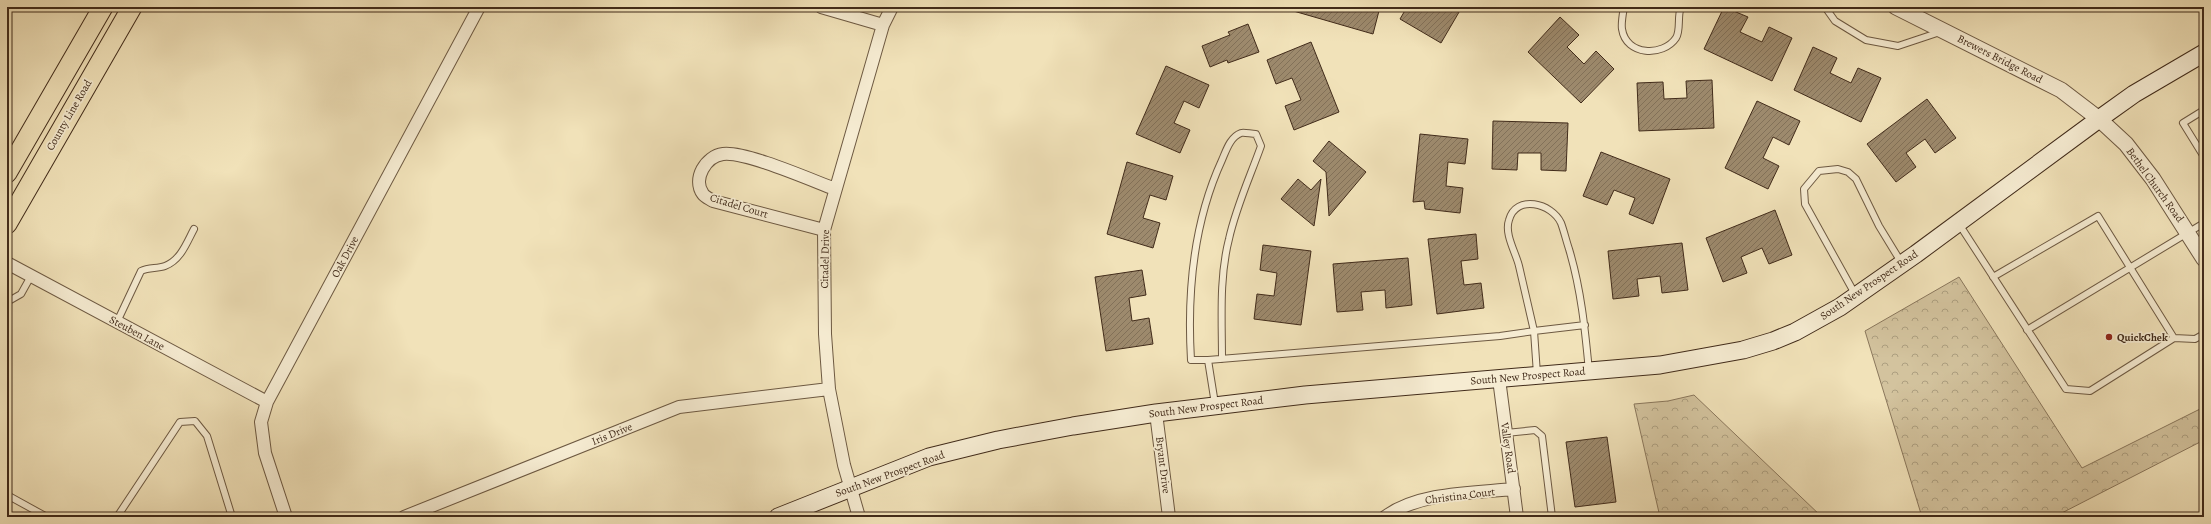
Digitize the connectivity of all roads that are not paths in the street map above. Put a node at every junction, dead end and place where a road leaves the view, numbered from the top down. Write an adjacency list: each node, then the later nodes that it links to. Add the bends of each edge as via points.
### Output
1 (103, 7): 16 (main road)
2 (132, 7): 20 (main road, County Line Road)
3 (479, 7): 44 (street, Oak Drive)
4 (821, 7): 10 (street)
5 (892, 7): 10 (street, Citadel Drive)
6 (1624, 7): 7 (lane, via 1622,29 1626,39 1641,50 1650,52 1666,47 1677,36)
7 (1681, 7)
8 (1825, 7): 11 (lane, via 1835,21 1866,40 1898,46)
9 (1896, 7): 11 (street, Brewers Bridge Road)
10 (883, 25): 17 (street, Citadel Drive)
11 (1944, 31): 14 (street, Brewers Bridge Road, via 2061,90)
12 (2204, 53): 14 (main road, South New Prospect Road, via 2134,94)
13 (2204, 110): 15 (lane, via 2183,123)
14 (2099, 119): 18 (main road, South New Prospect Road); 23 (street, Bethel Church Road, via 2126,144)
15 (2204, 157)
16 (9, 163)
17 (835, 189): 22 (street, Citadel Drive); 22 (street, Citadel Court, via 741,155 718,155 707,162 701,172 701,190 713,201)
18 (1958, 223): 26 (main road, South New Prospect Road); 29 (lane)
19 (2204, 223): 23 (lane)
20 (7, 224)
21 (194, 229): 32 (lane, via 180,255 166,266 141,271)
22 (824, 230): 43 (street, Citadel Drive, via 825,334)
23 (2188, 232): 24 (street, Bethel Church Road); 27 (lane)
24 (2204, 258)
25 (7, 263): 28 (street, Steuben Lane)
26 (1901, 264): 30 (main road, South New Prospect Road); 30 (lane, via 1856,179 1848,172 1838,169 1819,171 1804,189 1805,204)
27 (2130, 267): 29 (lane, via 2098,216); 34 (lane); 37 (lane)
28 (31, 276): 31 (lane, via 20,294); 32 (street, Steuben Lane)
29 (1993, 277): 34 (lane)
30 (1856, 296): 40 (main road, South New Prospect Road, via 1795,332 1743,350 1660,365)
31 (7, 302)
32 (117, 322): 44 (street, Steuben Lane)
33 (1585, 325): 35 (lane); 35 (lane, via 1575,271 1560,222 1552,211 1543,205 1531,204 1513,212 1508,220 1508,231 1519,265); 40 (lane)
34 (2027, 330): 37 (lane, via 2066,389 2090,391)
35 (1534, 332): 38 (lane); 41 (lane)
36 (2204, 334): 37 (lane, via 2195,339)
37 (2174, 338)
38 (1222, 359): 39 (lane); 39 (lane, via 1222,290 1228,241 1237,207 1261,146 1256,134 1241,133 1233,139 1214,176 1195,247 1189,328 1191,360)
39 (1208, 360): 45 (lane)
40 (1589, 372): 41 (main road, South New Prospect Road)
41 (1537, 376): 42 (main road, South New Prospect Road)
42 (1499, 379): 45 (main road, South New Prospect Road, via 1305,395); 47 (street, Valley Road)
43 (829, 389): 48 (street, Citadel Drive); 55 (street, Iris Drive, via 679,407)
44 (267, 402): 54 (street, Oak Drive, via 261,422 265,452)
45 (1215, 406): 46 (main road, South New Prospect Road)
46 (1156, 413): 48 (main road, South New Prospect Road, via 998,440 929,457); 58 (street, Bryant Drive)
47 (1506, 433): 49 (street, Valley Road); 61 (lane, via 1535,430 1542,436)
48 (849, 488): 56 (main road, South New Prospect Road); 57 (street, Citadel Drive)
49 (1514, 489): 59 (street, Christina Court, via 1422,500); 60 (street, Valley Road)
50 (7, 495): 51 (lane)
51 (47, 517)
52 (117, 517): 53 (lane, via 180,422 195,421 207,436)
53 (232, 517)
54 (286, 517)
55 (404, 517)
56 (778, 517)
57 (859, 517)
58 (1169, 517)
59 (1385, 517)
60 (1517, 517)
61 (1552, 517)

